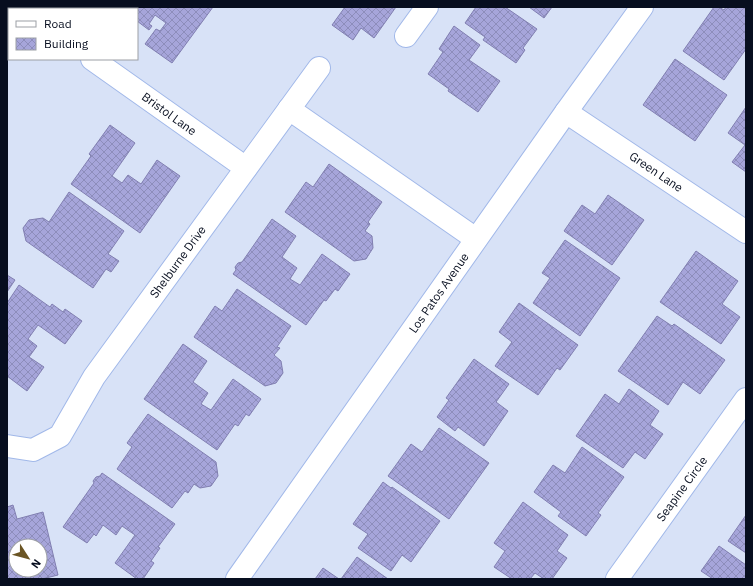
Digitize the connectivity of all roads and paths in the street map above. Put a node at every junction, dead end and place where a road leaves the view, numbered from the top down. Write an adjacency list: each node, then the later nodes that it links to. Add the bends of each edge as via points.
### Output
1 (427, 7): 3 (street)
2 (642, 7): 7 (street, Los Patos Avenue)
3 (406, 36)
4 (93, 60): 8 (street, Bristol Lane)
5 (319, 68): 6 (street, Shelburne Drive)
6 (289, 109): 8 (street, Shelburne Drive); 10 (street)
7 (566, 112): 9 (street, Green Lane); 10 (street, Los Patos Avenue)
8 (246, 168): 12 (street, Shelburne Drive, via 94,377 60,436 33,450)
9 (746, 232)
10 (476, 239): 13 (street, Los Patos Avenue)
11 (746, 399): 14 (street, Seapine Circle)
12 (7, 446)
13 (237, 579)
14 (617, 579)

